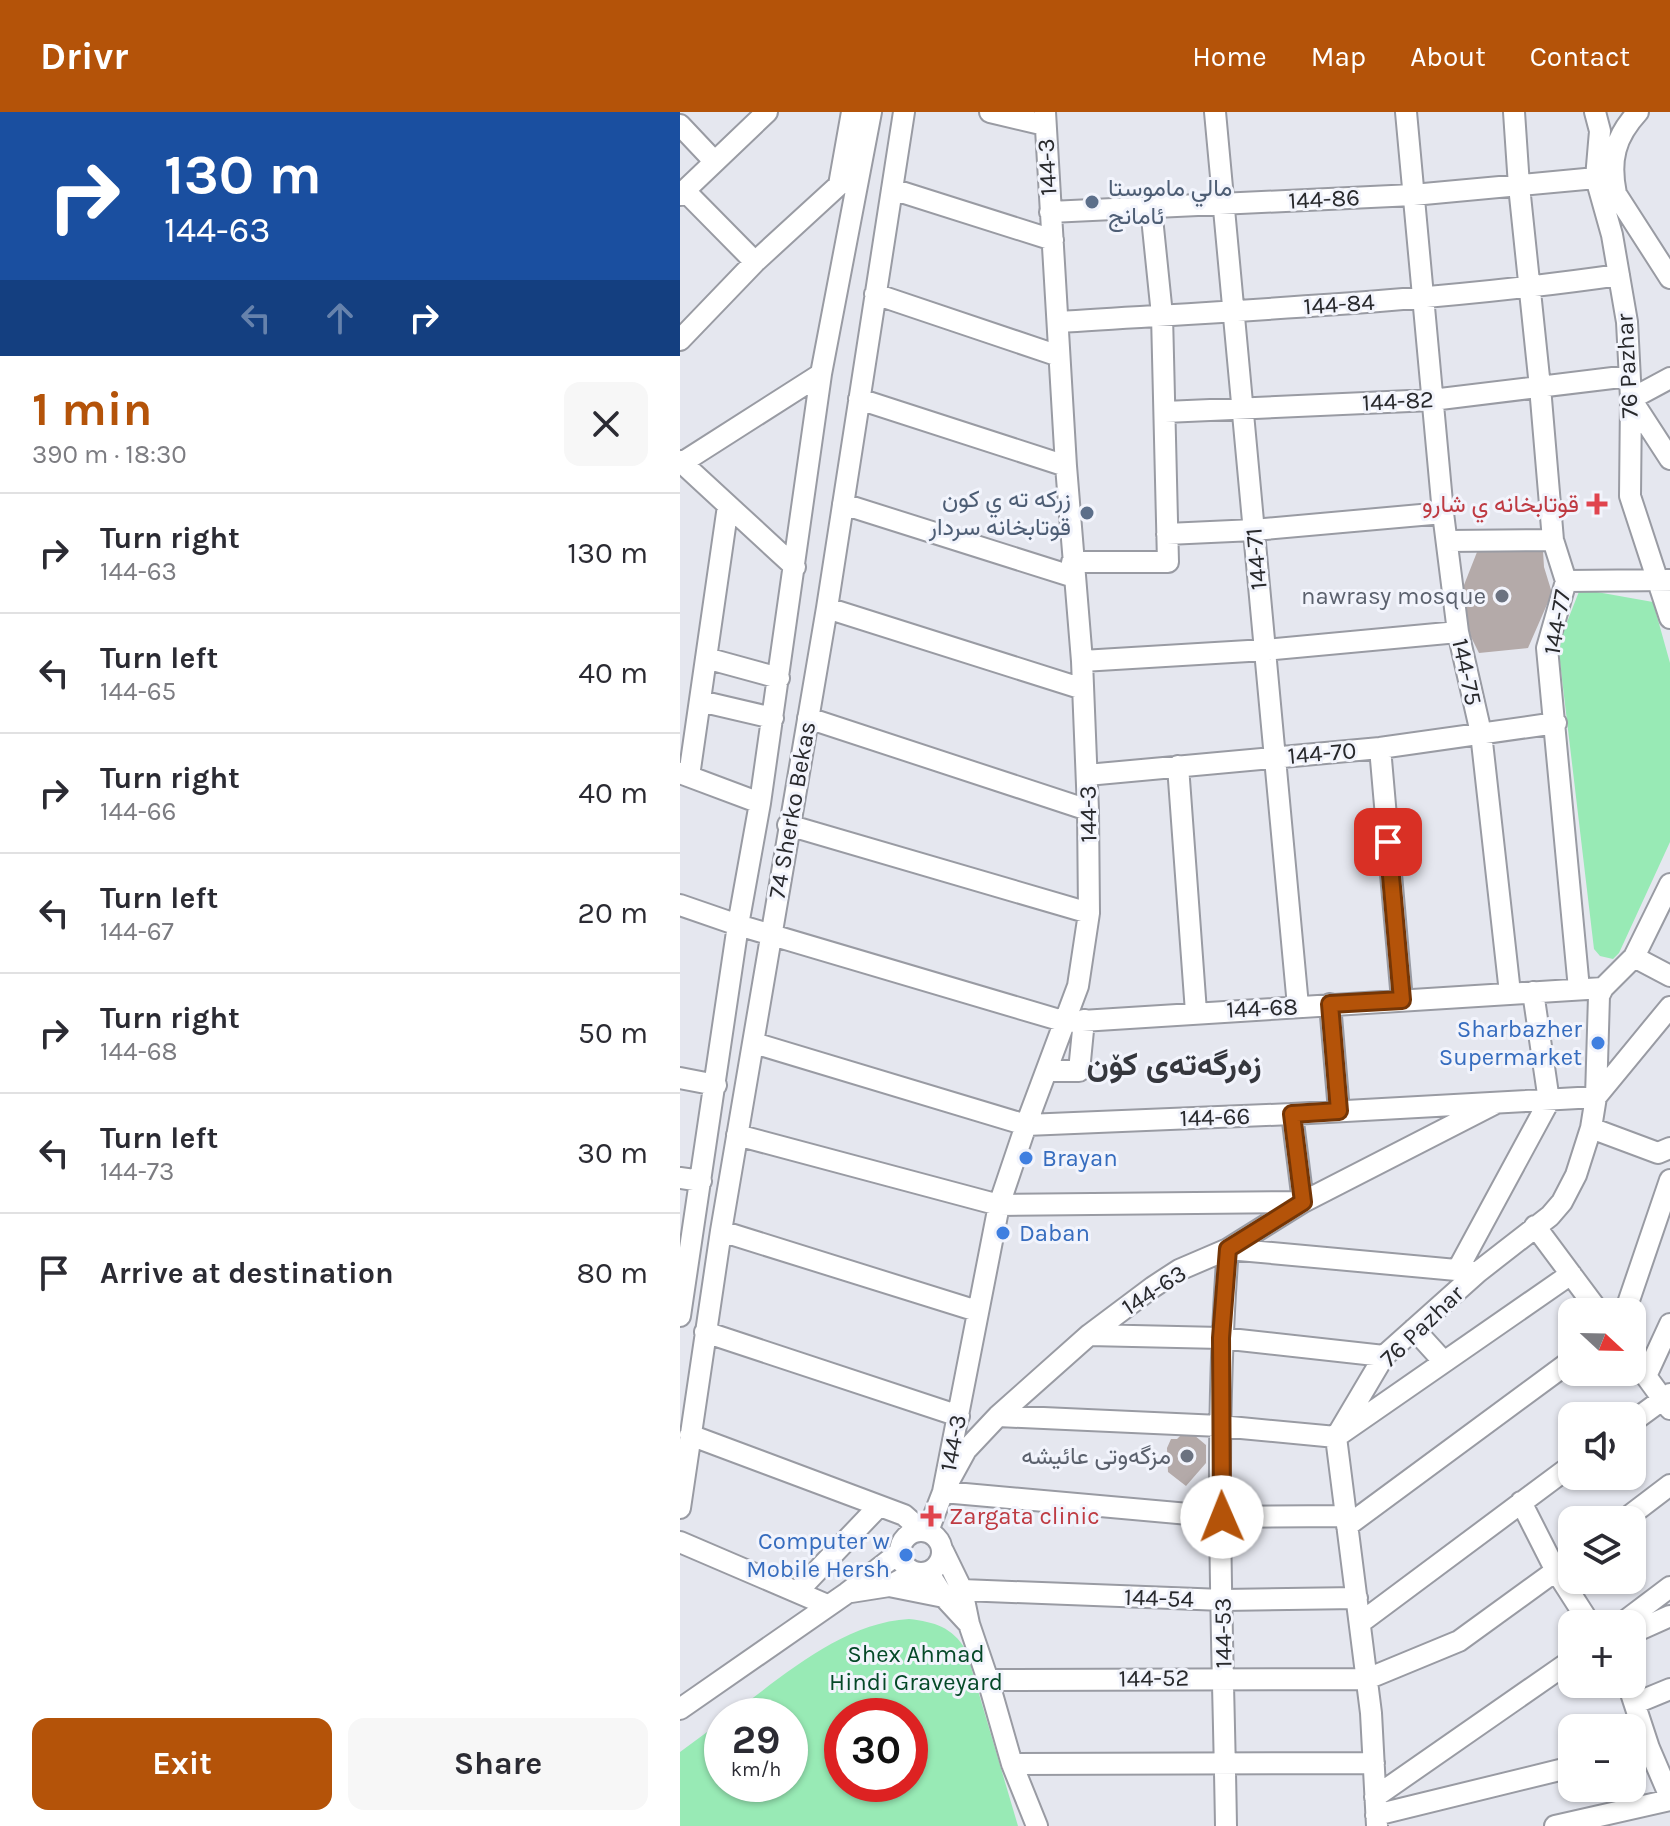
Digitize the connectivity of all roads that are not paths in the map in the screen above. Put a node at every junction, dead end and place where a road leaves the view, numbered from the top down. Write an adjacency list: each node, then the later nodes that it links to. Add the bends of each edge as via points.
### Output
1 (767, 112): 13 (street)
2 (852, 112): 23 (street, via 839,185)
3 (871, 112): 34 (street, 74 Sherko Bekas)
4 (904, 112): 16 (street, 74 Sherko Bekas)
5 (990, 112): 11 (street)
6 (1215, 112): 19 (street, 144-71)
7 (1406, 112): 18 (street, 144-75)
8 (1514, 112): 15 (street, 144-77)
9 (1595, 112): 14 (street, 76 Pazhar, via 1600,131)
10 (1625, 117): 24 (street, via 1612,163 1616,194)
11 (1045, 118): 21 (street, 144-3)
12 (680, 125): 13 (street)
13 (714, 161): 17 (street)
14 (1596, 178): 15 (street, 144-86); 25 (street, 76 Pazhar)
15 (1519, 186): 18 (street, 144-86); 26 (street, 144-77)
16 (892, 189): 22 (street); 27 (street, 74 Sherko Bekas)
17 (682, 193): 23 (street)
18 (1413, 195): 19 (street, 144-86); 28 (street, 144-75)
19 (1224, 204): 20 (street, 144-86); 29 (street, 144-71)
20 (1151, 208): 21 (street, 144-86); 30 (street)
21 (1050, 212): 22 (street, 144-3)
22 (1053, 240): 31 (street, 144-3)
23 (755, 262): 32 (street)
24 (1667, 264)
25 (1619, 275): 26 (street, 144-84); 35 (street, 76 Pazhar)
26 (1530, 288): 28 (street, 144-84); 37 (street, 144-77)
27 (875, 294): 33 (street); 38 (street, 74 Sherko Bekas)
28 (1422, 298): 29 (street, 144-84); 40 (street, 144-75)
29 (1233, 310): 30 (street, 144-84); 41 (street, 144-71)
30 (1162, 315): 31 (street, 144-84); 42 (street)
31 (1058, 322): 33 (street, 144-3)
32 (680, 340)
33 (1059, 356): 45 (street, 144-3)
34 (821, 374): 44 (street); 53 (street, 74 Sherko Bekas)
35 (1629, 376): 37 (street, 144-82); 39 (street, 76 Pazhar)
36 (1670, 378): 39 (street)
37 (1540, 387): 40 (street, 144-82); 51 (street, 144-77)
38 (859, 399): 45 (street); 46 (street, 74 Sherko Bekas)
39 (1631, 399): 43 (street); 56 (street, 76 Pazhar, via 1630,496)
40 (1432, 400): 41 (street, 144-82); 48 (street, 144-75)
41 (1242, 409): 42 (street, 144-82); 49 (street, 144-71)
42 (1165, 412): 50 (street)
43 (1670, 459)
44 (680, 462): 47 (street)
45 (1066, 466): 54 (street, 144-3)
46 (843, 504): 54 (street); 57 (street, 74 Sherko Bekas)
47 (728, 506): 53 (street); 61 (street)
48 (1443, 513): 49 (street); 52 (street, 144-75)
49 (1254, 530): 50 (street); 60 (street, 144-71)
50 (1167, 534): 54 (street, via 1168,562)
51 (1553, 540): 52 (street); 55 (street, 144-77)
52 (1447, 541): 59 (street, 144-75)
53 (795, 567): 63 (street, 74 Sherko Bekas)
54 (1073, 569): 62 (street, 144-3)
55 (1566, 581): 56 (street); 68 (street, 144-77, via 1547,648)
56 (1665, 584): 58 (street, 76 Pazhar)
57 (827, 608): 64 (street); 67 (street, 74 Sherko Bekas)
58 (1670, 618)
59 (1458, 632): 60 (street); 69 (street, 144-75)
60 (1265, 650): 62 (street); 71 (street, 144-71)
61 (706, 658): 63 (street); 65 (street)
62 (1082, 661): 64 (street, 144-3)
63 (779, 678): 66 (street, 74 Sherko Bekas)
64 (1083, 689): 74 (street, 144-3)
65 (700, 701): 66 (street); 73 (street)
66 (773, 718): 75 (street, 74 Sherko Bekas)
67 (808, 718): 76 (street); 77 (street, 74 Sherko Bekas)
68 (1556, 723): 69 (street, 144-70); 86 (street, 144-77)
69 (1481, 733): 70 (street, 144-70); 88 (street, 144-75)
70 (1380, 748): 71 (street, 144-70); 89 (street)
71 (1275, 757): 72 (street, 144-70); 91 (street, 144-71)
72 (1178, 766): 74 (street, 144-70); 93 (street)
73 (685, 774): 75 (street)
74 (1087, 775): 76 (street, 144-3)
75 (760, 803): 81 (street, 74 Sherko Bekas)
76 (1088, 810): 80 (street, 144-3)
77 (788, 825): 80 (street); 82 (street, 74 Sherko Bekas)
78 (1670, 884): 83 (street)
79 (680, 905): 81 (street)
80 (1089, 913): 94 (street, 144-3)
81 (738, 925): 82 (street); 98 (street, 74 Sherko Bekas)
82 (770, 935): 94 (street); 95 (street, 74 Sherko Bekas)
83 (1634, 957): 84 (street); 85 (street)
84 (1670, 976)
85 (1603, 988): 86 (street, 144-68); 99 (street, 76 Pazhar, via 1597,1008)
86 (1579, 989): 87 (street, 144-68)
87 (1533, 992): 88 (street, 144-68); 100 (street)
88 (1510, 993): 89 (street, 144-68)
89 (1402, 1000): 90 (street, 144-68)
90 (1330, 1004): 91 (street, 144-68); 102 (street)
91 (1298, 1006): 93 (street, 144-68)
92 (1670, 1007): 99 (street)
93 (1196, 1012): 94 (street, 144-68)
94 (1075, 1021): 96 (street, 144-3); 96 (street, via 1079,1071)
95 (754, 1043): 104 (street, 144-66); 106 (street, 74 Sherko Bekas)
96 (1047, 1071): 104 (street, 144-3)
97 (680, 1078): 98 (street)
98 (716, 1085): 110 (street, 74 Sherko Bekas)
99 (1596, 1097): 100 (street, 144-66); 105 (street, 76 Pazhar)
100 (1549, 1101): 101 (street, 144-66); 116 (street)
101 (1496, 1103): 102 (street, 144-66); 111 (street, 144-63)
102 (1339, 1111): 103 (street, 144-66)
103 (1292, 1114): 104 (street, 144-66); 111 (street)
104 (1026, 1125): 112 (street, 144-3)
105 (1591, 1128): 107 (street); 113 (street, 76 Pazhar, via 1562,1202)
106 (737, 1135): 112 (street); 114 (street, 74 Sherko Bekas)
107 (1668, 1144)
108 (680, 1178): 110 (street)
109 (1670, 1180): 120 (street)
110 (701, 1181): 118 (street, 74 Sherko Bekas)
111 (1303, 1202): 112 (street); 115 (street, 144-63)
112 (999, 1205): 121 (street, 144-3)
113 (1535, 1226): 116 (street, 76 Pazhar); 117 (street)
114 (721, 1231): 121 (street); 125 (street, 74 Sherko Bekas)
115 (1228, 1249): 116 (street); 126 (street, 144-63, via 1179,1270); 127 (street, 144-53)
116 (1468, 1271): 124 (street, 76 Pazhar)
117 (1571, 1274): 119 (street); 129 (street)
118 (682, 1288): 122 (street, 74 Sherko Bekas)
119 (1589, 1298)
120 (1630, 1298)
121 (977, 1311): 134 (street, 144-3)
122 (680, 1316)
123 (1670, 1324): 131 (street)
124 (1414, 1329): 128 (street, 76 Pazhar); 129 (street)
125 (705, 1332): 134 (street); 137 (street, 74 Sherko Bekas)
126 (1089, 1335): 127 (street); 135 (street, 144-63)
127 (1221, 1338): 128 (street); 136 (street, 144-53)
128 (1384, 1356): 138 (street, 76 Pazhar)
129 (1444, 1362): 138 (street)
130 (1558, 1370): 147 (street)
131 (1646, 1376): 132 (street)
132 (1668, 1401): 133 (street)
133 (1646, 1414)
134 (959, 1416): 141 (street, 144-3)
135 (998, 1416): 136 (street); 141 (street, 144-63, via 966,1450)
136 (1220, 1426): 138 (street); 146 (street, 144-53)
137 (690, 1435): 143 (street); 145 (street, 74 Sherko Bekas)
138 (1336, 1437): 147 (street)
139 (1558, 1475): 142 (street)
140 (1670, 1485): 144 (street)
141 (942, 1494): 146 (street); 148 (street, 144-3)
142 (1521, 1502): 151 (street); 164 (street)
143 (879, 1506): 148 (street, via 904,1515); 156 (street)
144 (1642, 1506)
145 (680, 1508)
146 (1222, 1517): 147 (street); 160 (street, 144-53)
147 (1347, 1521): 159 (street)
148 (932, 1538): 150 (street, via 908,1534); 153 (street, via 938,1564); 158 (street)
149 (680, 1542): 156 (street)
150 (900, 1552): 153 (street, via 904,1564); 157 (street)
151 (1558, 1556)
152 (1558, 1569): 168 (street, via 1459,1641)
153 (921, 1572): 154 (street); 158 (street)
154 (889, 1586): 157 (street); 158 (street, 144-54)
155 (1670, 1587): 162 (street)
156 (797, 1592): 161 (street)
157 (847, 1593): 161 (street)
158 (953, 1594): 160 (street, 144-54); 169 (street)
159 (1357, 1598): 160 (street, 144-54); 164 (street)
160 (1223, 1600): 167 (street, 144-53)
161 (827, 1605): 172 (street)
162 (1640, 1610)
163 (1670, 1616): 165 (street)
164 (1360, 1623): 168 (street)
165 (1646, 1627)
166 (1558, 1671): 179 (street)
167 (1224, 1677): 168 (street, 144-52); 169 (street, 144-52); 174 (street, 144-53)
168 (1367, 1679): 175 (street)
169 (988, 1680): 176 (street)
170 (1670, 1689): 171 (street)
171 (1646, 1692)
172 (680, 1709)
173 (1646, 1758): 178 (street)
174 (1225, 1762): 175 (street); 176 (street); 181 (street, 144-53)
175 (1374, 1763): 179 (street)
176 (1012, 1764): 180 (street)
177 (1558, 1770): 179 (street)
178 (1670, 1799): 182 (street)
179 (1376, 1812)
180 (1037, 1826)
181 (1226, 1826)
182 (1555, 1826)

